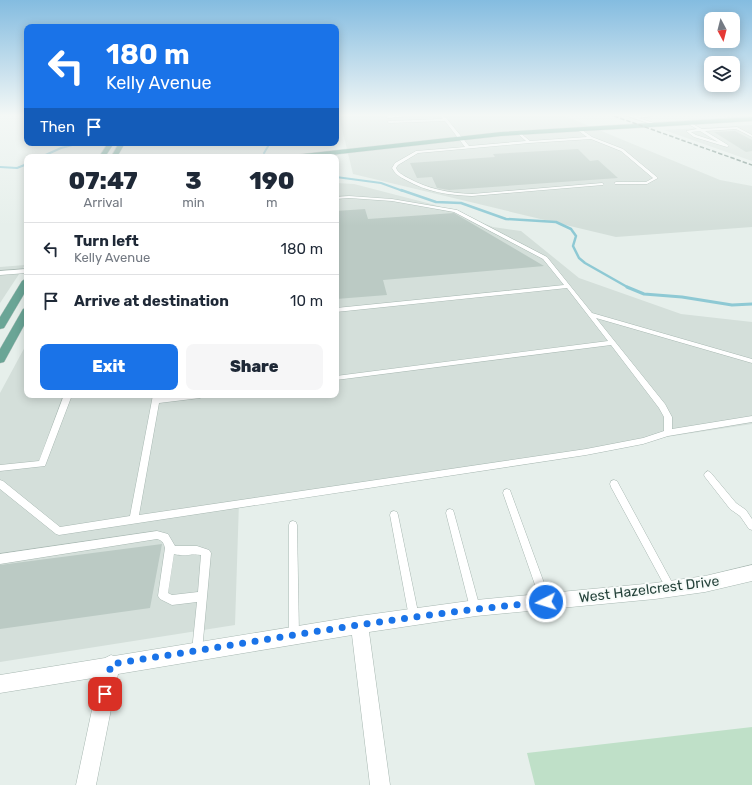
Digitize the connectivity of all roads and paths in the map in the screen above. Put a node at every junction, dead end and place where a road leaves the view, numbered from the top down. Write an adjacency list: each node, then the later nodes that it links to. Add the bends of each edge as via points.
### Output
1 (332, 153): 4 (main road)
2 (416, 153): 6 (lane, via 396,164 394,168 396,172 417,185 435,192 472,195)
3 (625, 153): 5 (lane, via 656,178 647,183)
4 (320, 154)
5 (616, 183)
6 (602, 184)
7 (339, 198): 11 (lane, via 392,200 455,211 545,258)
8 (24, 271): 9 (lane)
9 (0, 273)
10 (24, 286): 15 (main road)
11 (568, 286): 12 (lane); 13 (lane)
12 (339, 310)
13 (590, 314): 16 (lane); 18 (lane)
14 (24, 316): 17 (main road)
15 (0, 326)
16 (613, 343): 19 (lane); 23 (lane, via 662,406 668,417)
17 (0, 359)
18 (752, 361)
19 (339, 378)
20 (67, 398): 24 (lane, via 42,464)
21 (156, 398): 31 (lane)
22 (752, 419): 23 (lane)
23 (668, 433): 31 (lane, via 643,441 586,452)
24 (0, 468)
25 (708, 475): 33 (lane)
26 (0, 484): 31 (lane, via 59,531)
27 (614, 484): 37 (lane)
28 (506, 493): 39 (lane)
29 (450, 513): 40 (lane)
30 (394, 515): 41 (lane)
31 (134, 519)
32 (292, 525): 43 (lane)
33 (752, 526)
34 (170, 548): 35 (lane, via 168,539 157,535); 38 (lane, via 175,551 195,549 206,554); 38 (lane, via 163,596 172,600)
35 (0, 558)
36 (752, 573): 37 (street, West Hazelcrest Drive)
37 (671, 589): 39 (street, West Hazelcrest Drive)
38 (202, 596): 44 (lane)
39 (546, 602): 40 (street, West Hazelcrest Drive)
40 (476, 608): 41 (street, West Hazelcrest Drive)
41 (414, 617): 42 (street, West Hazelcrest Drive)
42 (359, 625): 43 (street, West Hazelcrest Drive); 48 (street)
43 (294, 635): 44 (street, West Hazelcrest Drive)
44 (197, 651): 45 (street, West Hazelcrest Drive)
45 (111, 664): 46 (street, West Hazelcrest Drive); 47 (street)
46 (0, 684)
47 (86, 785)
48 (380, 785)

